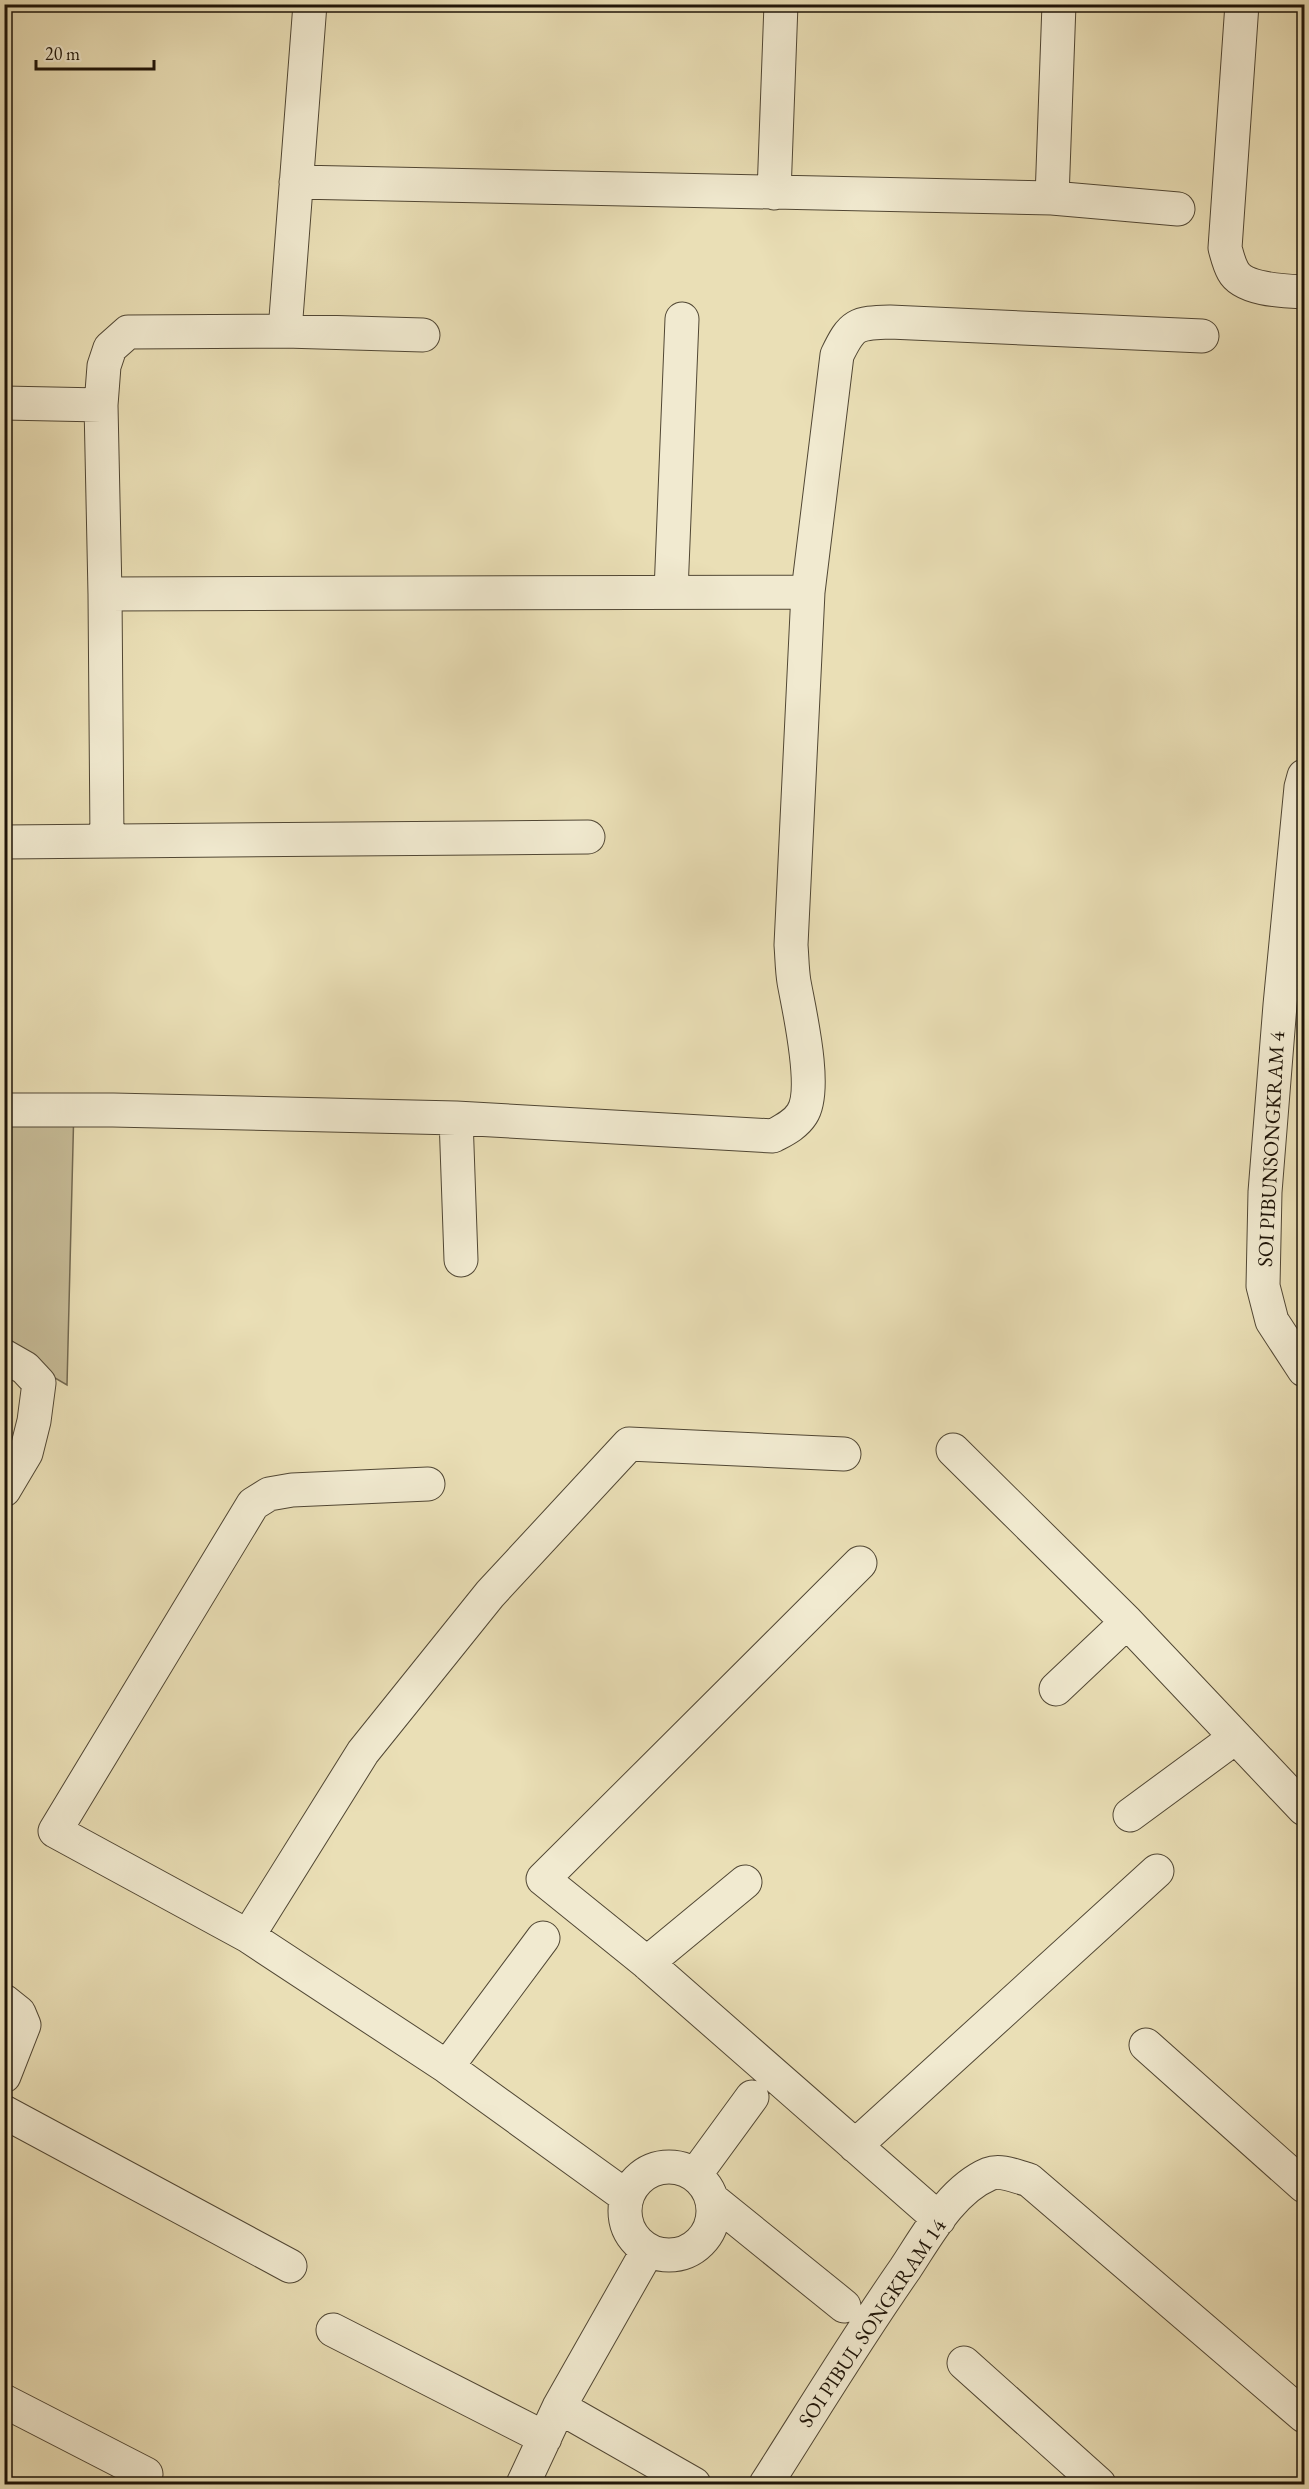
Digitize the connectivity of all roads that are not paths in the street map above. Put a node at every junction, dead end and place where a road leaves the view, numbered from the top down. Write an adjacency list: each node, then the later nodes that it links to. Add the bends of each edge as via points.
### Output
1 (310, 4): 5 (street)
2 (781, 4): 6 (street)
3 (1059, 4): 7 (street)
4 (1242, 4): 9 (street, via 1225,248 1234,273 1250,284)
5 (296, 182): 6 (street); 11 (street)
6 (774, 193): 7 (street)
7 (1052, 198): 8 (street)
8 (1178, 209)
9 (1305, 292)
10 (682, 319): 17 (street)
11 (285, 331): 12 (street); 15 (street, via 128,332 110,348)
12 (423, 335)
13 (1202, 336): 16 (street, via 861,323 846,336 837,355)
14 (4, 403): 15 (street)
15 (100, 405): 18 (street)
16 (808, 591): 17 (street); 25 (street, via 791,945 808,1087 803,1112 790,1127 773,1136)
17 (671, 592): 18 (street)
18 (105, 594): 22 (street)
19 (1303, 783): 23 (street, SOI PIBUNSONGKRAM 4)
20 (588, 837): 22 (street)
21 (4, 842): 22 (street)
22 (107, 842)
23 (1292, 1005): 28 (street, SOI PIBUNSONGKRAM 4, via 1264,1192 1263,1286 1272,1321)
24 (4, 1110): 25 (street)
25 (456, 1118): 26 (street)
26 (461, 1260)
27 (4, 1356): 32 (street, via 25,1368 39,1383 26,1453)
28 (1305, 1370)
29 (953, 1450): 34 (street)
30 (844, 1454): 41 (street, via 629,1444 490,1594 363,1752)
31 (428, 1484): 41 (street, via 292,1490 269,1494 253,1504 55,1831)
32 (4, 1490)
33 (860, 1563): 43 (street, via 543,1879)
34 (1127, 1622): 35 (street); 36 (street)
35 (1056, 1689)
36 (1236, 1737): 37 (street); 38 (street)
37 (1305, 1809)
38 (1130, 1815)
39 (1157, 1871): 50 (street)
40 (745, 1882): 43 (street)
41 (248, 1936): 46 (street)
42 (543, 1938): 46 (street)
43 (647, 1963): 50 (street)
44 (4, 2001): 47 (street, via 19,2013 24,2025)
45 (1146, 2045): 51 (street)
46 (447, 2067): 53 (street)
47 (4, 2076)
48 (752, 2097): 52 (street)
49 (4, 2112): 56 (street)
50 (855, 2146): 54 (street)
51 (1305, 2186)
52 (704, 2187): 53 (street, via 685,2169 673,2167 650,2171 640,2178); 55 (street, via 714,2215 711,2229 702,2241 691,2251 676,2256); 57 (street)
53 (627, 2198): 55 (street, via 626,2222 638,2243)
54 (939, 2219): 62 (street, SOI PIBUL SONGKRAM 14, via 964,2190 991,2173 1029,2180); 67 (street, SOI PIBUL SONGKRAM 14, via 860,2334)
55 (648, 2250): 61 (street)
56 (290, 2266)
57 (844, 2306)
58 (333, 2330): 63 (street)
59 (964, 2363): 68 (street)
60 (4, 2401): 64 (street)
61 (559, 2407): 63 (street); 66 (street)
62 (1305, 2416)
63 (545, 2438): 65 (street)
64 (146, 2474)
65 (523, 2484)
66 (694, 2484)
67 (766, 2484)
68 (1099, 2484)

